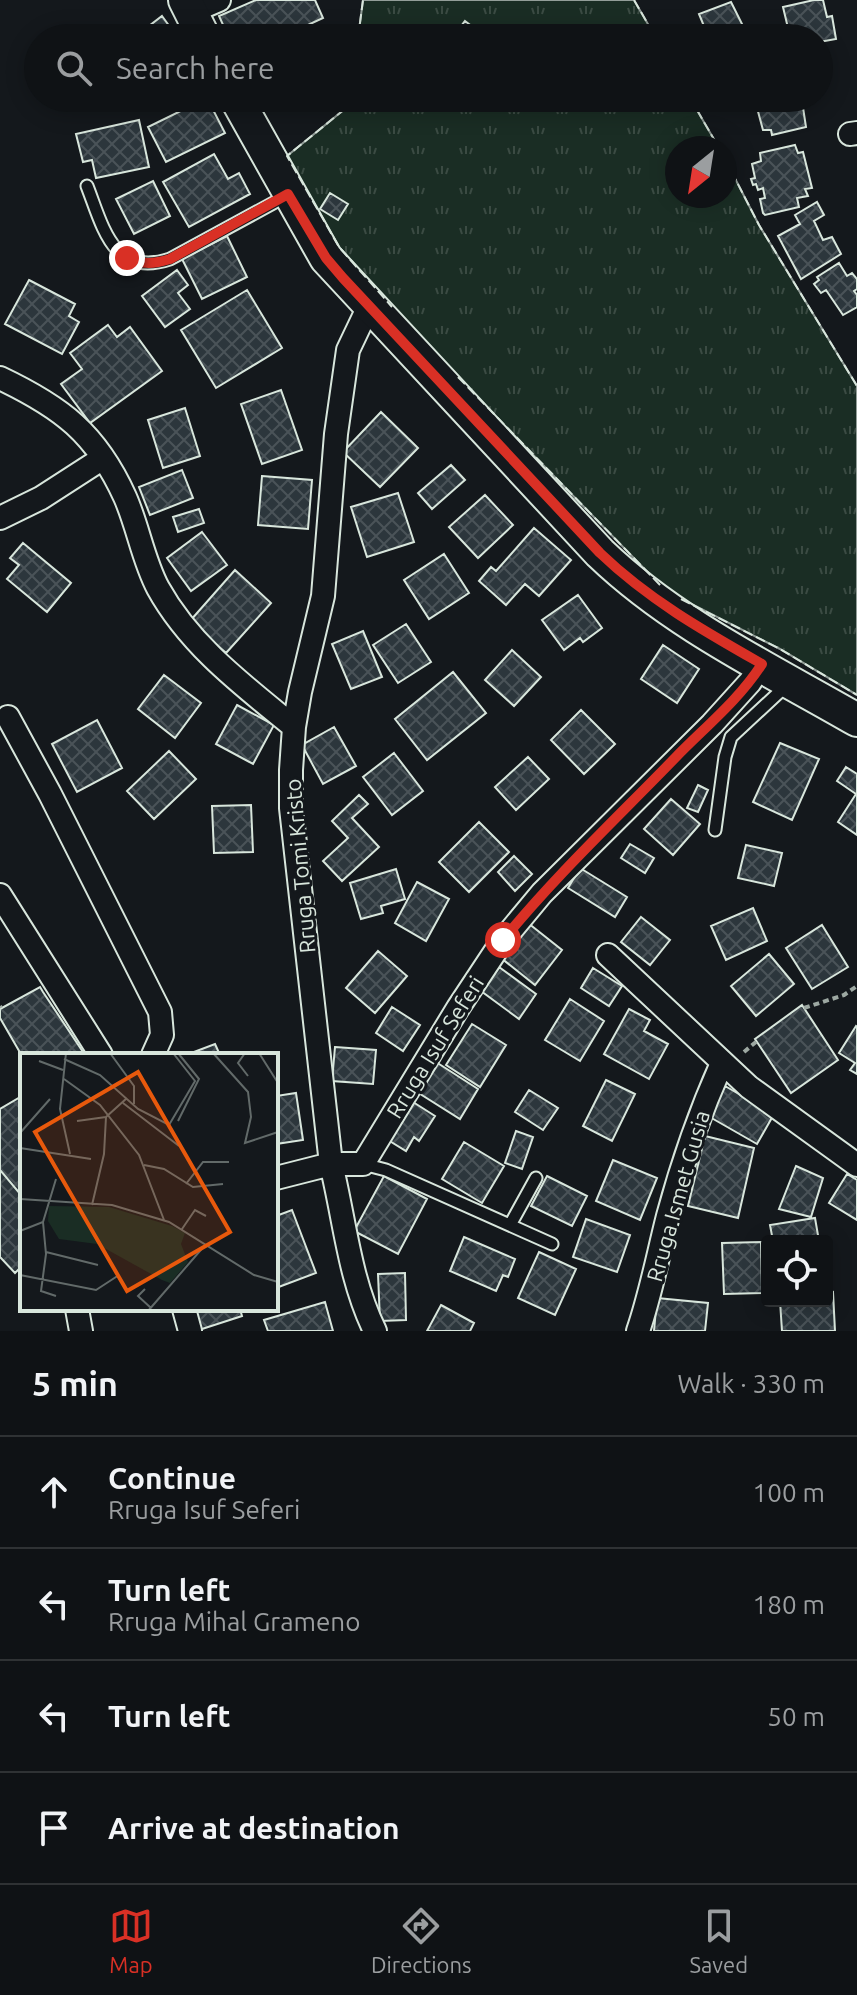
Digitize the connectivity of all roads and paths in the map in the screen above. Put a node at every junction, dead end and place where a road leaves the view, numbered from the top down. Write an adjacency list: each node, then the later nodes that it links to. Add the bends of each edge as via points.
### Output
1 (244, 112): 3 (street)
2 (87, 186): 3 (lane, via 116,250 139,263 154,264)
3 (288, 194): 4 (street, via 326,258)
4 (369, 306): 8 (street, via 622,575 663,606); 12 (street, Rruga Tomi Kristo, via 348,350 323,596)
5 (0, 378): 6 (street, via 66,415)
6 (103, 458): 7 (street); 12 (street, via 124,496 158,587 186,630 222,668)
7 (0, 518)
8 (762, 664): 9 (street); 22 (street, Rruga Isuf Seferi, via 712,724 542,893 503,940)
9 (791, 681): 11 (street); 13 (lane, via 731,737)
10 (8, 717): 19 (street, via 160,1012 162,1035)
11 (857, 720)
12 (294, 727): 21 (street, Rruga Tomi Kristo, via 291,808)
13 (715, 830)
14 (0, 895): 18 (street)
15 (608, 955): 20 (street)
16 (857, 986): 17 (path)
17 (804, 1008)
18 (100, 1053)
19 (154, 1053)
20 (722, 1063): 23 (street); 33 (street, Rruga Ismet Gusia, via 678,1184)
21 (331, 1164): 22 (street); 24 (street); 32 (street, Rruga Tomi Kristo, via 350,1261)
22 (363, 1164): 26 (lane)
23 (857, 1165)
24 (278, 1177)
25 (536, 1178): 26 (lane)
26 (510, 1225): 27 (lane)
27 (552, 1244)
28 (77, 1311): 30 (street)
29 (185, 1311): 31 (street)
30 (81, 1331)
31 (190, 1331)
32 (375, 1331)
33 (638, 1331)

